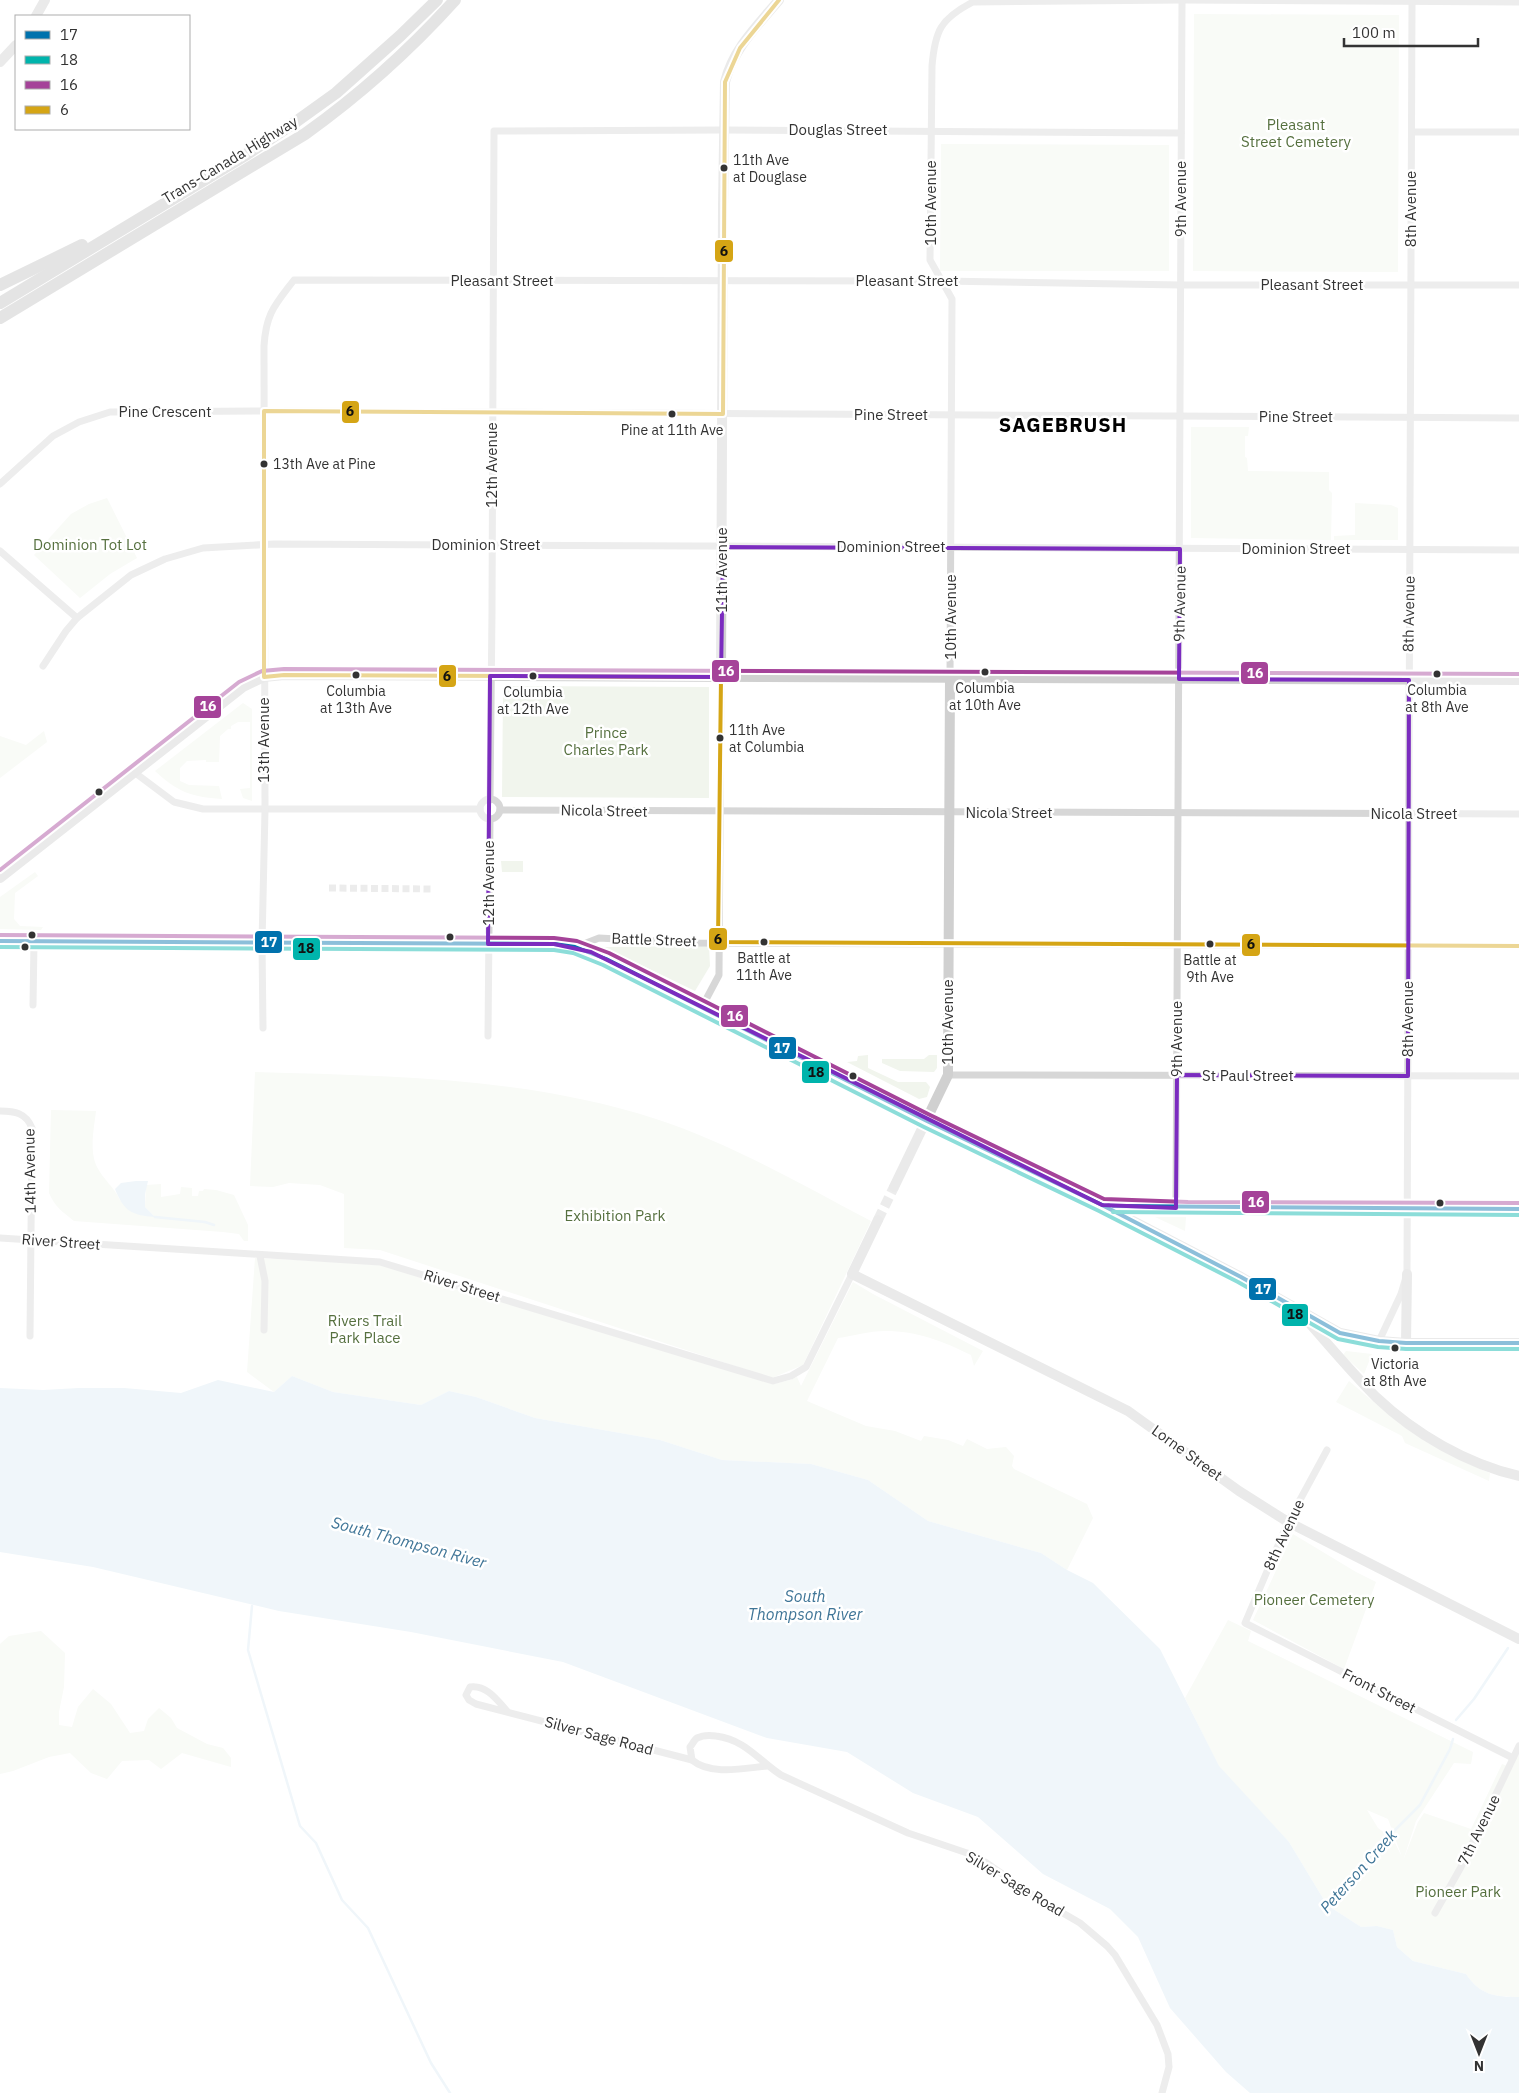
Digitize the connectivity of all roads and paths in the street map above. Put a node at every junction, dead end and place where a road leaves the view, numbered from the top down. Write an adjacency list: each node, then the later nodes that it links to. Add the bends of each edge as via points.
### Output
1 (45, 0): 8 (main road)
2 (437, 0): 17 (highway, Trans-Canada Highway, via 328,98 254,149)
3 (454, 0): 18 (highway, Trans-Canada Highway, via 404,54 346,105 305,134)
4 (779, 0): 11 (main road, 11th Avenue, via 742,43 729,65 725,82)
5 (1182, 0): 6 (street, 10th Avenue); 12 (street, 10th Avenue, via 973,2 943,23 934,42); 16 (street, 9th Avenue)
6 (1412, 1): 7 (street, 10th Avenue); 14 (street, 8th Avenue)
7 (1519, 2)
8 (37, 15)
9 (15, 46): 10 (main road)
10 (0, 62)
11 (724, 130): 12 (street, Douglas Street); 13 (street, Douglas Street); 21 (main road, 11th Avenue)
12 (931, 130): 16 (street, Douglas Street); 22 (street, 10th Avenue, via 930,260)
13 (494, 131): 20 (street, 12th Avenue)
14 (1412, 132): 15 (street); 25 (street, 8th Avenue)
15 (1519, 132)
16 (1181, 133): 24 (street, 9th Avenue)
17 (150, 212): 23 (highway); 27 (highway, Trans-Canada Highway)
18 (83, 268): 28 (highway, Trans-Canada Highway); 29 (highway)
19 (294, 280): 20 (street, Pleasant Street); 30 (street, 13th Avenue, via 271,311 265,329)
20 (493, 281): 21 (street, Pleasant Street); 31 (street, 12th Avenue)
21 (723, 281): 22 (street, Pleasant Street); 32 (main road, 11th Avenue)
22 (941, 281): 24 (street, Pleasant Street); 33 (street, 10th Avenue, via 952,299)
23 (0, 285)
24 (1181, 285): 25 (street, Pleasant Street); 34 (street, 9th Avenue)
25 (1411, 285): 26 (street, Pleasant Street); 35 (street, 8th Avenue)
26 (1519, 285)
27 (0, 303)
28 (0, 318)
29 (0, 327)
30 (264, 411): 31 (street, Pine Street); 37 (street, Pine Crescent, via 110,412 79,422 53,436); 38 (street, 13th Avenue)
31 (492, 412): 32 (street, Pine Street); 39 (street, 12th Avenue)
32 (723, 414): 33 (street, Pine Street); 40 (main road, 11th Avenue)
33 (952, 415): 34 (street, Pine Street); 41 (street, 10th Avenue)
34 (1180, 417): 35 (street, Pine Street); 42 (street, 9th Avenue)
35 (1410, 418): 36 (street, Pine Street); 43 (street, 8th Avenue)
36 (1519, 418)
37 (0, 484)
38 (264, 544): 39 (street, Dominion Street); 46 (street, Dominion Street, via 203,548 165,559 131,575); 49 (street, 13th Avenue)
39 (492, 545): 40 (street, Dominion Street); 48 (street, 12th Avenue)
40 (723, 547): 41 (street, Dominion Street); 50 (main road, 11th Avenue)
41 (951, 547): 42 (street, Dominion Street); 51 (street, 10th Avenue)
42 (1180, 549): 43 (street, Dominion Street); 52 (street, 9th Avenue)
43 (1410, 550): 44 (street, Dominion Street); 53 (street, 8th Avenue)
44 (1519, 550)
45 (0, 551): 46 (street)
46 (77, 618): 47 (street, Dominion Street)
47 (43, 666)
48 (490, 676): 49 (main road); 50 (main road); 56 (street, 12th Avenue)
49 (264, 677): 55 (main road, via 243,687); 58 (street, 13th Avenue)
50 (721, 677): 51 (main road); 60 (street, 11th Avenue)
51 (950, 678): 52 (main road); 61 (main road, 10th Avenue)
52 (1179, 679): 53 (main road); 62 (street, 9th Avenue)
53 (1408, 680): 54 (main road); 63 (street, 8th Avenue)
54 (1519, 680)
55 (134, 772): 58 (street, via 183,805 203,809); 66 (main road)
56 (490, 800): 57 (street, via 482,803); 59 (street, via 497,802)
57 (480, 809): 58 (street); 65 (street, via 482,815)
58 (265, 810): 70 (street, 13th Avenue)
59 (500, 810): 60 (street, Nicola Street); 65 (street, via 496,817)
60 (720, 812): 61 (street, Nicola Street); 69 (street, 11th Avenue)
61 (950, 812): 62 (street, Nicola Street); 71 (main road, 10th Avenue)
62 (1178, 813): 63 (street, Nicola Street); 73 (street, 9th Avenue)
63 (1408, 813): 64 (street, Nicola Street); 74 (street, 8th Avenue)
64 (1519, 814)
65 (490, 819): 72 (street, 12th Avenue)
66 (0, 878)
67 (1, 942): 68 (main road, Battle Street)
68 (34, 942): 70 (main road, Battle Street); 77 (street)
69 (718, 942): 71 (street, Battle Street); 76 (street, Battle Street, via 600,938); 78 (street, 11th Avenue, via 719,975)
70 (262, 943): 72 (main road, Battle Street); 79 (street, 13th Avenue)
71 (949, 943): 73 (street, Battle Street); 81 (main road, 10th Avenue)
72 (488, 944): 76 (main road, Battle Street); 80 (street, 12th Avenue)
73 (1178, 944): 74 (street, Battle Street); 82 (street, 9th Avenue)
74 (1407, 946): 75 (street, Battle Street); 83 (street, 8th Avenue)
75 (1519, 946)
76 (575, 947): 78 (main road)
77 (33, 1004)
78 (702, 1007): 86 (main road)
79 (263, 1028)
80 (488, 1036)
81 (948, 1075): 82 (street, St Paul Street); 86 (main road, 10th Avenue)
82 (1177, 1075): 83 (street, St Paul Street); 89 (street, 9th Avenue)
83 (1408, 1076): 84 (street, St Paul Street); 90 (street, 8th Avenue)
84 (1519, 1076)
85 (0, 1111): 94 (street, 14th Avenue, via 26,1117 32,1128)
86 (927, 1121): 87 (main road, 10th Avenue); 88 (main road)
87 (894, 1187)
88 (1102, 1205): 89 (main road); 98 (main road)
89 (1176, 1208): 90 (main road)
90 (1408, 1209): 91 (main road); 97 (street, 8th Avenue)
91 (1519, 1209)
92 (878, 1220): 96 (main road)
93 (0, 1238): 94 (street, River Street)
94 (31, 1240): 95 (street, River Street); 100 (street, 14th Avenue)
95 (260, 1256): 96 (street, River Street, via 380,1262 773,1381 806,1367); 99 (street, via 265,1281)
96 (852, 1274): 106 (main road, Lorne Street, via 1128,1411)
97 (1407, 1274): 101 (street, 8th Avenue); 102 (main road)
98 (1299, 1311): 101 (main road, via 1340,1333); 105 (main road, via 1377,1398 1416,1430 1456,1453)
99 (264, 1330)
100 (30, 1336)
101 (1379, 1341): 102 (main road)
102 (1406, 1343): 103 (main road)
103 (1519, 1343)
104 (1327, 1450): 106 (street, 8th Avenue)
105 (1519, 1476)
106 (1288, 1522): 107 (street, 8th Avenue); 108 (main road, Lorne Street)
107 (1245, 1623): 111 (street, Front Street)
108 (1519, 1639)
109 (507, 1711): 109 (street, Silver Sage Road, via 476,1704 468,1700 467,1691 476,1686 488,1691); 112 (street, Silver Sage Road)
110 (1519, 1746): 111 (street, 7th Avenue)
111 (1513, 1758): 114 (street, 7th Avenue, via 1461,1867)
112 (692, 1760): 113 (street, Silver Sage Road, via 698,1766 708,1768); 113 (street, Silver Sage Road, via 690,1747 697,1738 708,1735 741,1743)
113 (767, 1766): 115 (street, Silver Sage Road, via 908,1833 979,1859 1080,1923 1115,1955 1157,2025 1169,2060)
114 (1435, 1913)
115 (1162, 2093)

